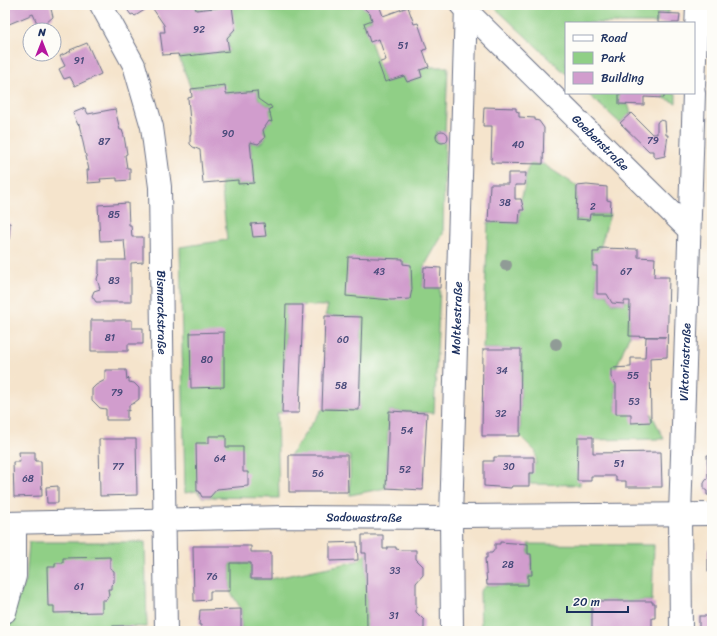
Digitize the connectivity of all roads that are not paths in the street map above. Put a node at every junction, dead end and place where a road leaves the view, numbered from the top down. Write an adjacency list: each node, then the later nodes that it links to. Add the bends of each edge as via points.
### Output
1 (101, 5): 10 (street, Bismarckstraße, via 134,65 157,154)
2 (697, 5): 4 (street)
3 (464, 7): 6 (street, Goebenstraße); 9 (street, Moltkestraße)
4 (695, 58)
5 (694, 94): 6 (street, Viktoriastraße)
6 (689, 230): 8 (street, Viktoriastraße)
7 (712, 514): 8 (street, Sadowastraße)
8 (680, 515): 9 (street, Sadowastraße); 15 (street, Viktoriastraße)
9 (450, 518): 10 (street, Sadowastraße); 14 (street, Moltkestraße)
10 (164, 519): 11 (street, Sadowastraße); 13 (street, Bismarckstraße)
11 (10, 523): 12 (street, Sadowastraße, via 15,576)
12 (5, 612)
13 (166, 631)
14 (452, 631)
15 (681, 631)

